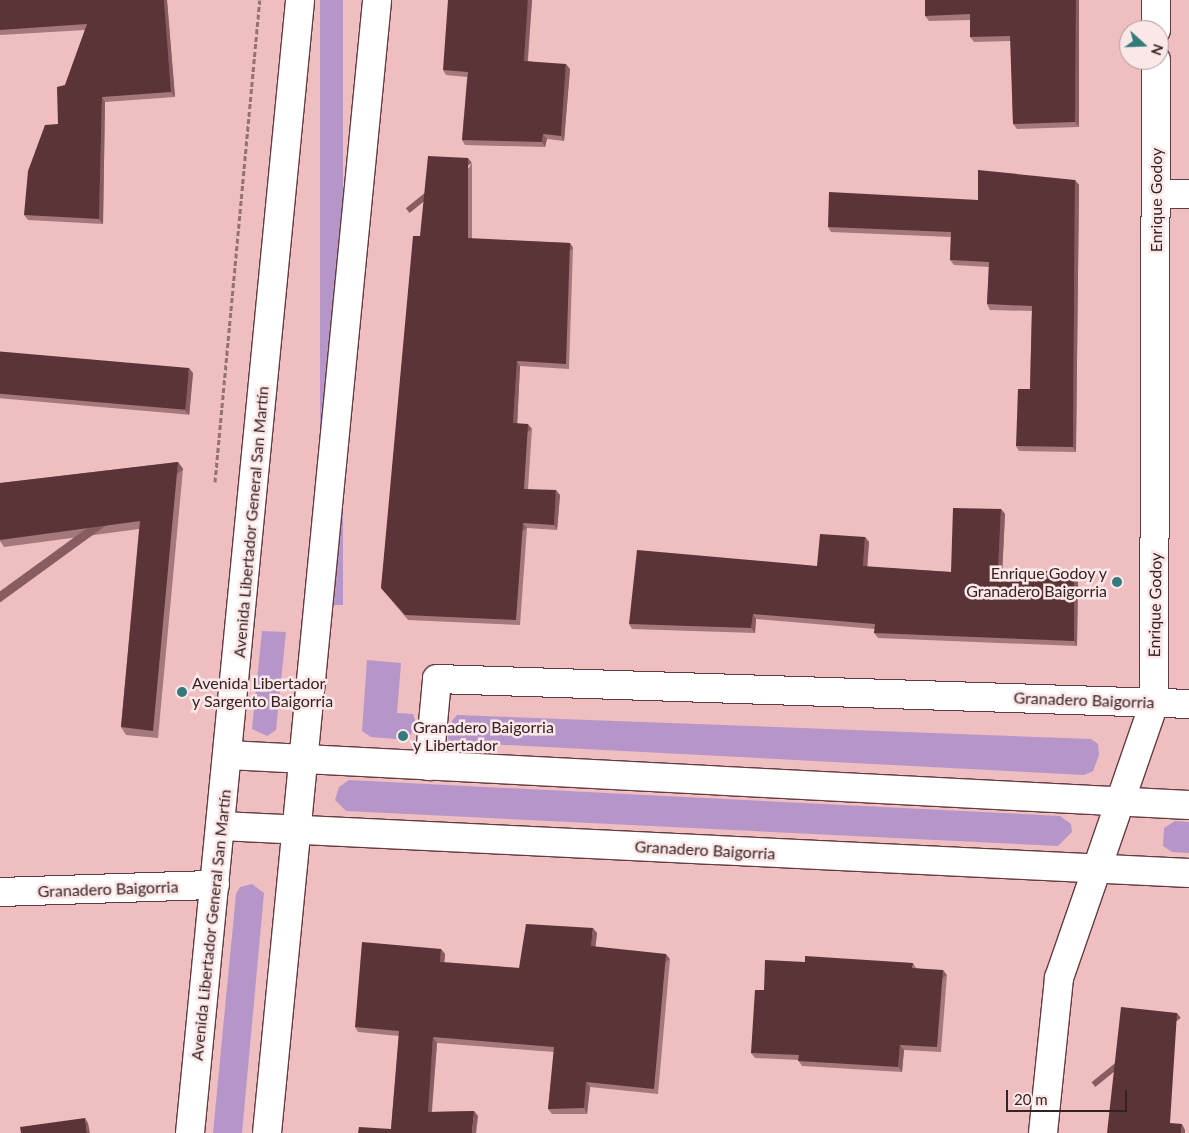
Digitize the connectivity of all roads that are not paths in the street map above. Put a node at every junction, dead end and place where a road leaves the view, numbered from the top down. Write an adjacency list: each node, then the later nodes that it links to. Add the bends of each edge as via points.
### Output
1 (300, 0): 10 (street, Avenida Libertador General San Martín)
2 (377, 0): 11 (street)
3 (1156, 0): 4 (street)
4 (1156, 20)
5 (1156, 70): 6 (street, Enrique Godoy)
6 (1156, 194): 7 (street); 8 (street, Enrique Godoy)
7 (1189, 194)
8 (1154, 703): 9 (street, Granadero Baigorria); 12 (street, Granadero Baigorria, via 436,678); 13 (street, Enrique Godoy)
9 (1189, 704)
10 (228, 755): 11 (street); 15 (street, Avenida Libertador General San Martín)
11 (305, 759): 12 (street); 16 (street)
12 (429, 766): 13 (street)
13 (1120, 802): 14 (street); 17 (street, Enrique Godoy)
14 (1189, 805)
15 (221, 826): 16 (street, Granadero Baigorria); 19 (street, Avenida Libertador General San Martín)
16 (297, 829): 17 (street, Granadero Baigorria); 22 (street)
17 (1096, 869): 18 (street, Granadero Baigorria); 23 (street, Enrique Godoy, via 1059,978)
18 (1189, 874)
19 (215, 885): 20 (street, Granadero Baigorria); 21 (street, Avenida Libertador General San Martín)
20 (0, 892)
21 (190, 1133)
22 (267, 1133)
23 (1043, 1133)

